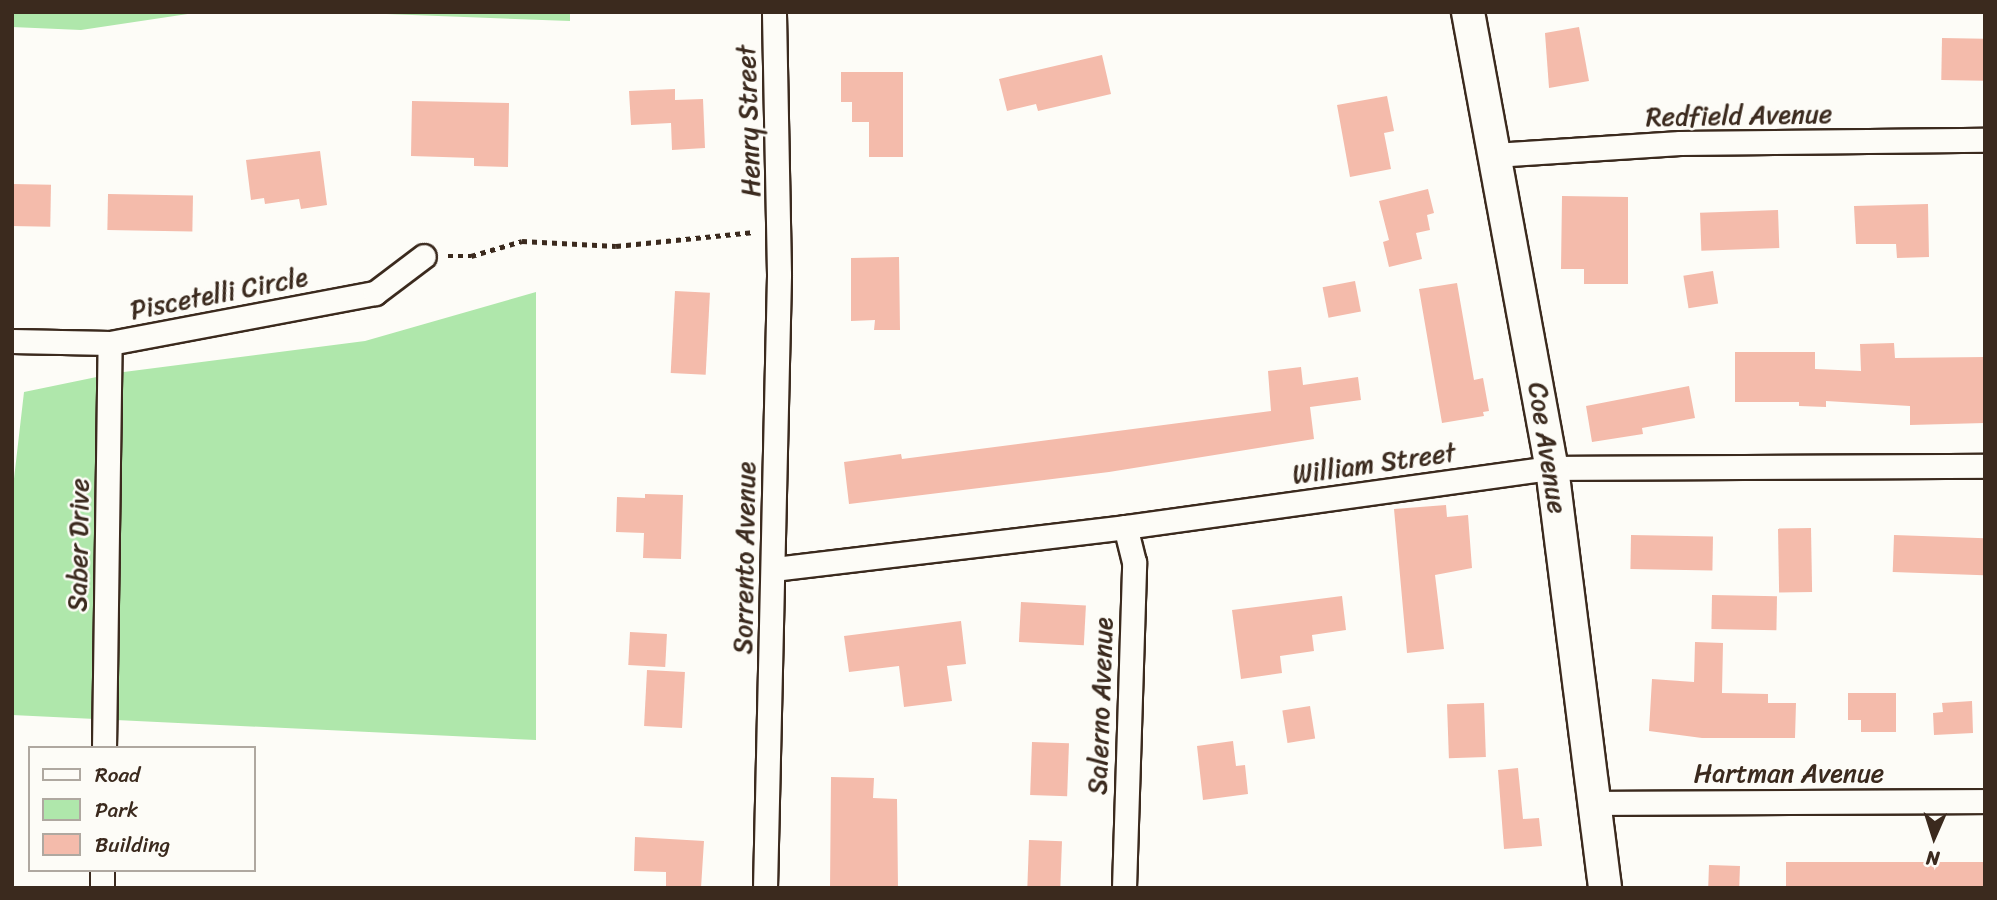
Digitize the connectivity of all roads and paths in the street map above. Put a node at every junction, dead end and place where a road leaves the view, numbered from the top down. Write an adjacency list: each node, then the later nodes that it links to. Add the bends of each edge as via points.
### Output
1 (774, 12): 5 (street, Henry Street)
2 (1468, 12): 4 (street, Coe Avenue)
3 (1985, 141): 4 (street, Redfield Avenue, via 1680,143)
4 (1494, 155): 10 (street, Coe Avenue)
5 (780, 229): 6 (path, via 616,246 522,241 471,256); 12 (street, Sorrento Avenue)
6 (424, 256): 8 (street, Piscetelli Circle, via 375,293)
7 (12, 341): 8 (street, Piscetelli Circle)
8 (110, 344): 13 (street, Saber Drive)
9 (1985, 466): 10 (street, William Street)
10 (1552, 468): 11 (street, William Street); 15 (street, Coe Avenue)
11 (1125, 527): 12 (street, William Street); 17 (street, Salerno Avenue, via 1133,562)
12 (774, 569): 16 (street, Sorrento Avenue)
13 (104, 746)
14 (1985, 801): 15 (street, Hartman Avenue)
15 (1594, 803): 18 (street, Coe Avenue)
16 (765, 888)
17 (1124, 888)
18 (1605, 888)

